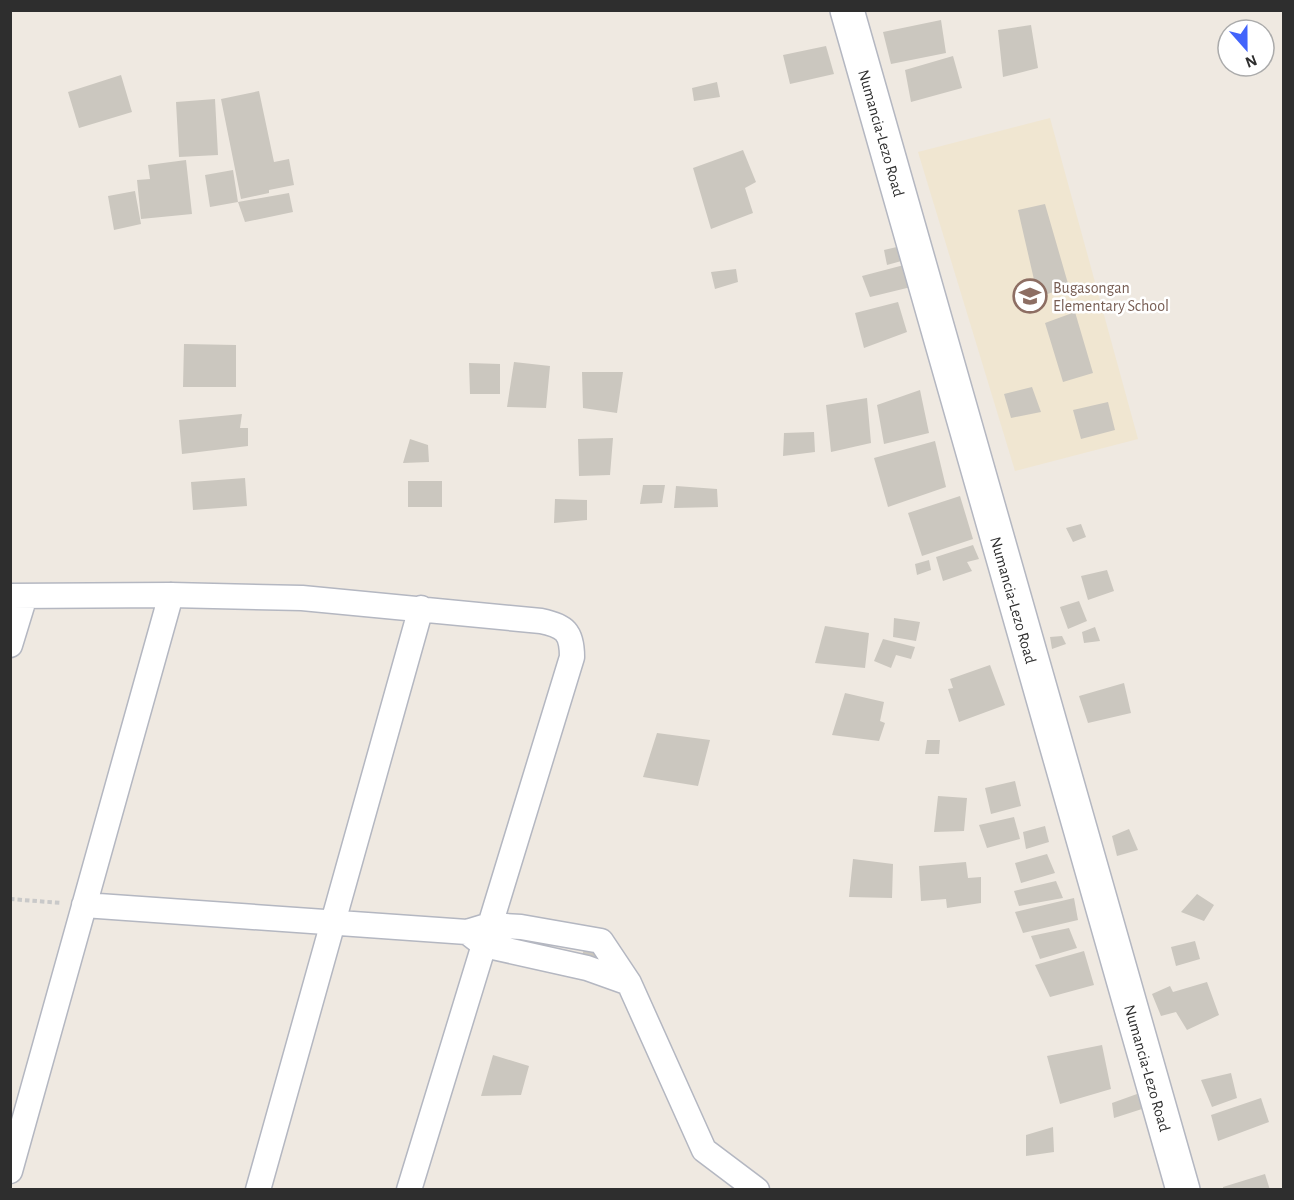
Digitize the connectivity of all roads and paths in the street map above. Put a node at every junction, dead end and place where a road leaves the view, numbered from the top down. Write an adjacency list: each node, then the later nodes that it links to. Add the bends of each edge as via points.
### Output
1 (847, 10): 14 (main road, Numancia-Lezo Road)
2 (171, 595): 3 (street); 4 (street, via 302,597); 7 (street)
3 (18, 596): 5 (street)
4 (421, 608): 8 (street); 9 (street, via 558,624 572,643 572,657)
5 (10, 645)
6 (10, 899): 7 (path)
7 (84, 905): 8 (street); 10 (street)
8 (333, 924): 9 (street); 11 (street)
9 (480, 934): 12 (street); 13 (street, via 521,927 601,941 629,983 704,1150)
10 (10, 1171)
11 (258, 1190)
12 (409, 1190)
13 (757, 1190)
14 (1183, 1190)

